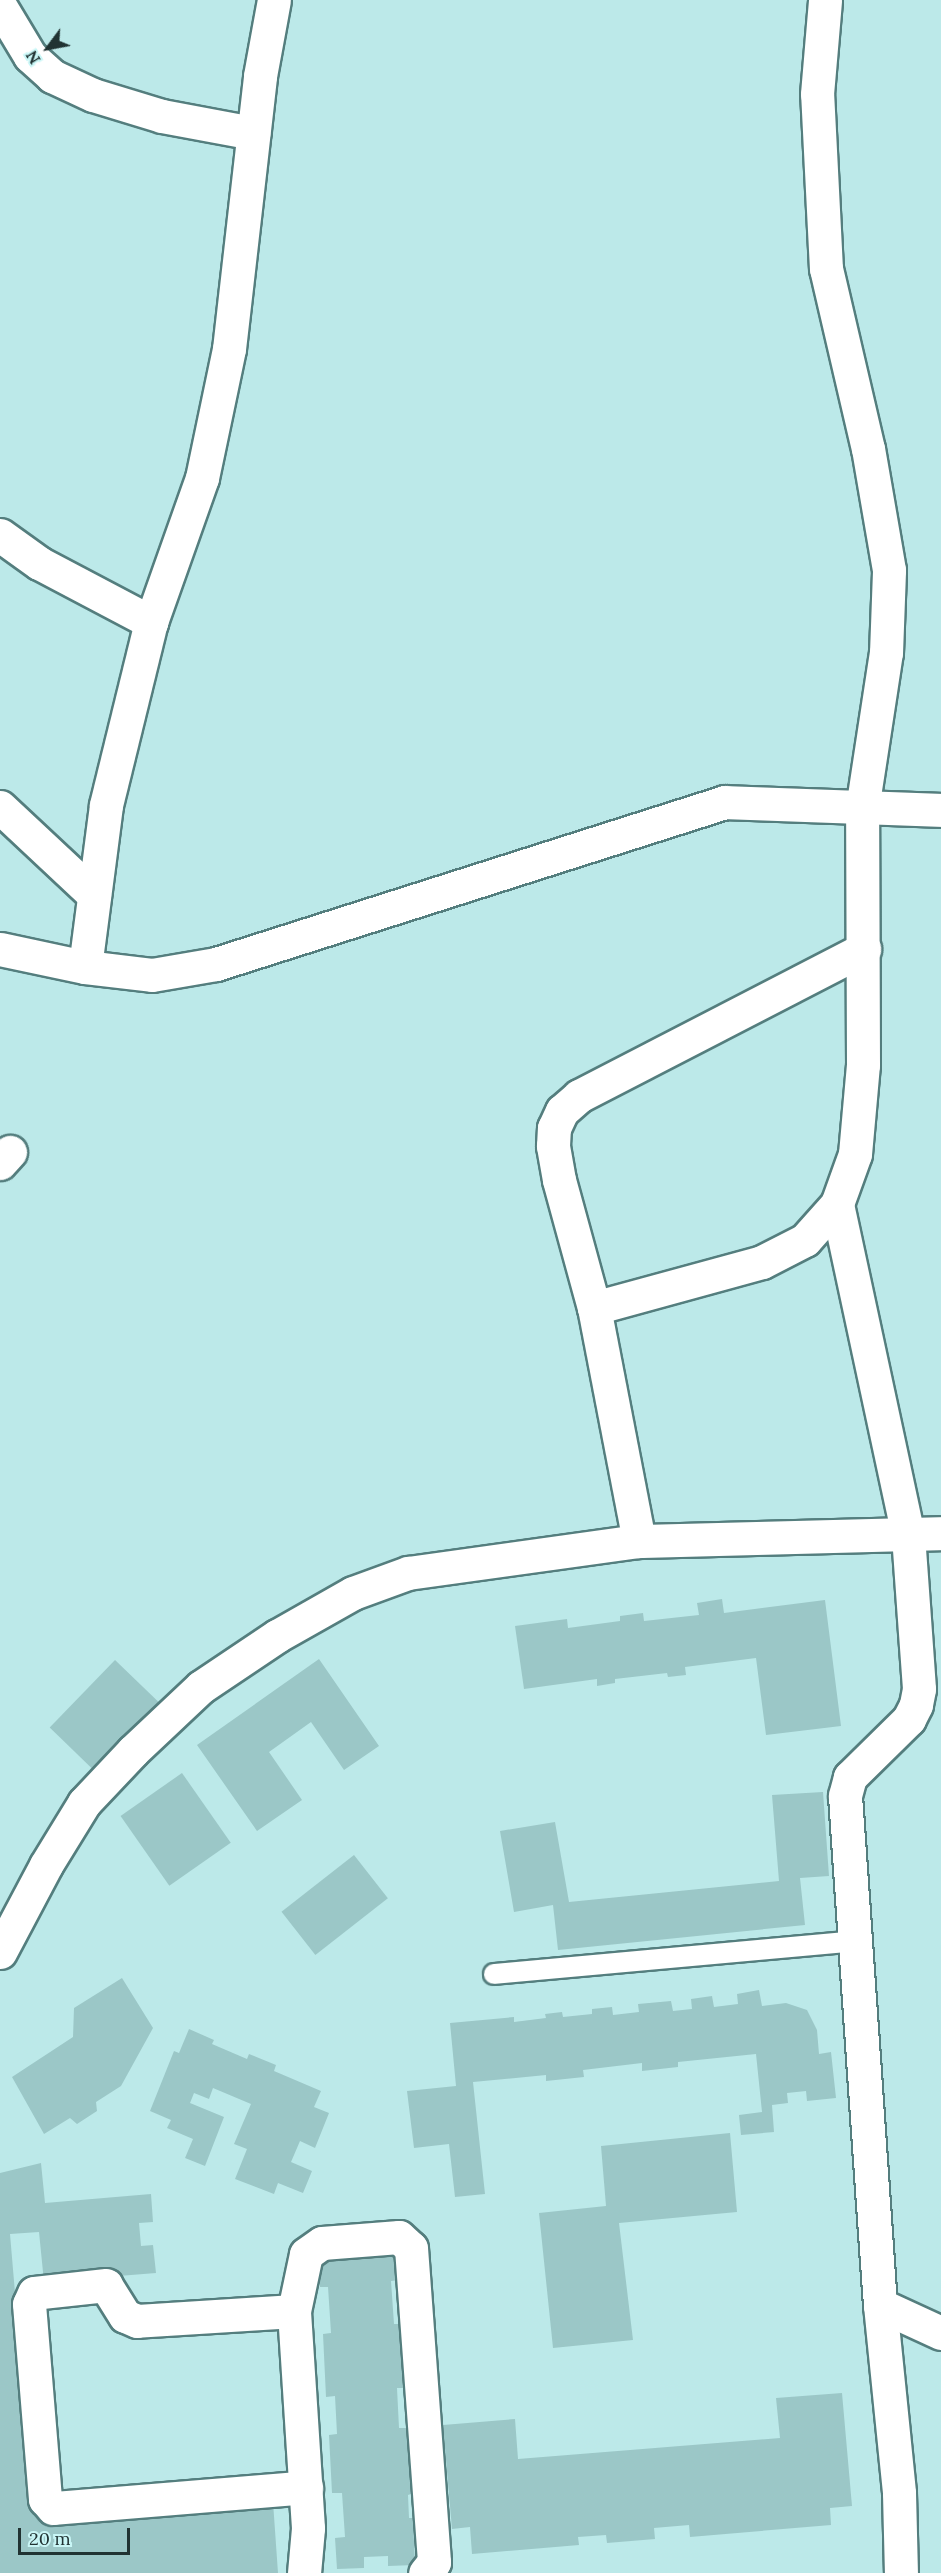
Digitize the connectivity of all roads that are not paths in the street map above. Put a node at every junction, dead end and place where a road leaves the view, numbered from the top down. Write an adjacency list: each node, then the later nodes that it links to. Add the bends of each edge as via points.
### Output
1 (274, 0): 4 (street)
2 (825, 0): 8 (street, via 817,94 826,269 868,448 889,570 886,654)
3 (0, 6): 4 (street, via 30,56 52,76 93,96 162,116)
4 (253, 133): 6 (street, via 224,373 202,478)
5 (0, 535): 6 (street, via 39,563)
6 (151, 622): 10 (street, via 106,805)
7 (0, 807): 10 (street)
8 (862, 809): 9 (street); 12 (street); 13 (street, via 725,802 216,964 152,975)
9 (941, 810)
10 (94, 895): 13 (street)
11 (0, 949): 13 (street)
12 (864, 949): 14 (street, via 862,1065 855,1154); 15 (street, via 579,1096 562,1110 554,1128 553,1146)
13 (85, 967)
14 (837, 1204): 15 (street, via 806,1240 762,1262); 17 (street)
15 (594, 1308): 18 (street)
16 (941, 1533): 17 (street)
17 (908, 1535): 18 (street); 19 (street, via 919,1689 909,1719 850,1777 845,1796)
18 (639, 1541): 20 (street, via 408,1573 353,1593 277,1636 201,1687 84,1803)
19 (855, 1941): 21 (lane); 22 (street)
20 (0, 1952)
21 (494, 1974)
22 (880, 2305): 24 (street); 28 (street, via 899,2493)
23 (294, 2311): 25 (street); 25 (street, via 136,2321 125,2316 106,2285 34,2293 29,2304 45,2499 53,2508); 27 (street, via 306,2254 322,2243 399,2237 411,2248 434,2562)
24 (941, 2333)
25 (306, 2487): 26 (street)
26 (304, 2573)
27 (424, 2573)
28 (901, 2573)

